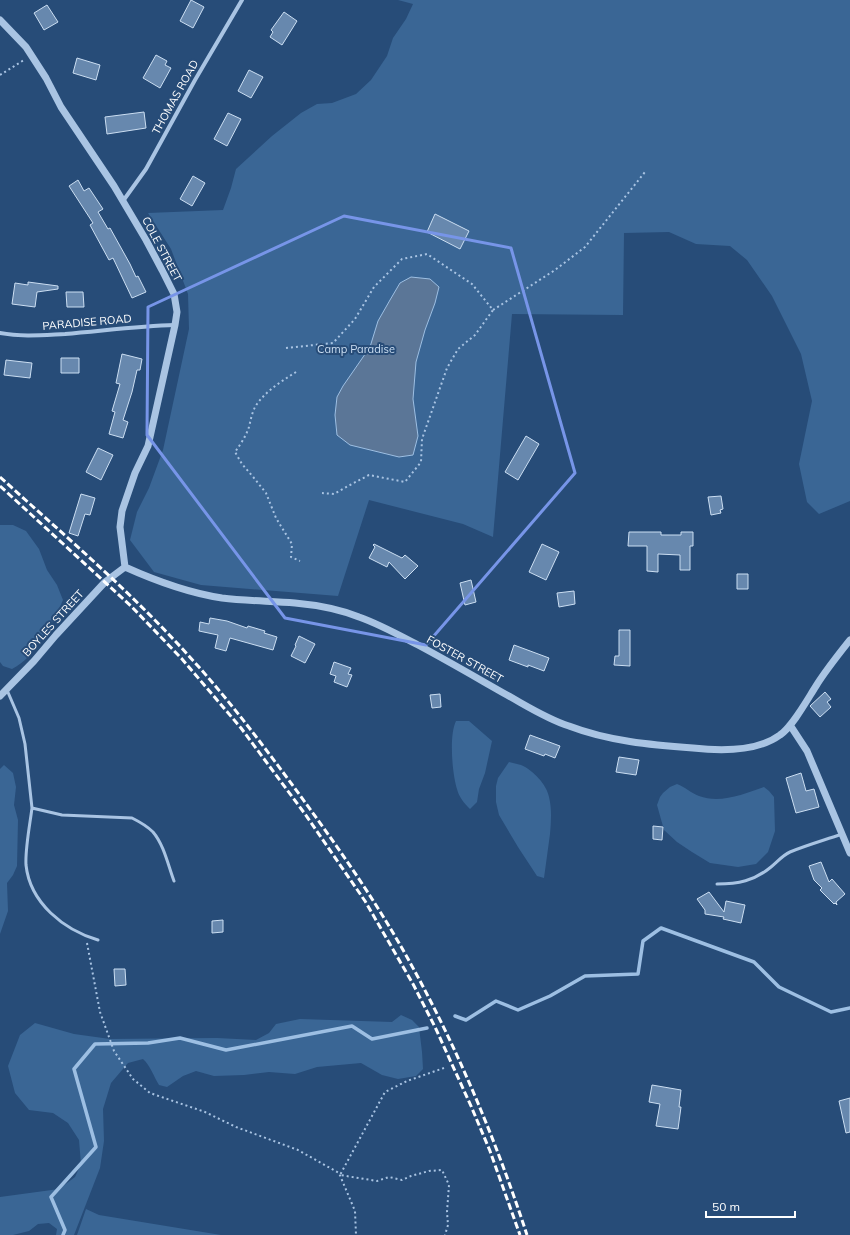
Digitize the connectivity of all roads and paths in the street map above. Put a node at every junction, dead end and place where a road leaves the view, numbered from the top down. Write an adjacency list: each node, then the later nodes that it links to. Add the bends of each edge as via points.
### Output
1 (242, 0): 6 (street, THOMAS ROAD, via 146,169)
2 (0, 20): 3 (street, COLE STREET)
3 (32, 56): 4 (path); 6 (street, COLE STREET, via 61,107)
4 (0, 75)
5 (645, 172): 7 (path, via 585,247 555,270)
6 (123, 202): 8 (street, COLE STREET, via 174,294 177,312)
7 (493, 310): 10 (path, via 472,284 427,254 402,259 374,287 355,319 333,343); 12 (path, via 475,335 458,349 447,368 422,440 421,462 405,482 369,475 334,494)
8 (175, 326): 9 (street, PARADISE ROAD, via 146,326 45,335 15,336); 14 (street, COLE STREET, via 148,446 135,473 122,511 120,527)
9 (0, 333)
10 (286, 348)
11 (296, 372): 13 (path, via 273,387 257,404 235,452 266,493 276,518 292,544 290,557)
12 (322, 493)
13 (300, 562)
14 (125, 567): 16 (street, BOYLES STREET, via 105,582); 18 (street, FOSTER STREET, via 162,583 221,598 295,603 331,608 360,617 397,634 535,711 567,726 616,740 710,750 745,749 767,742 780,735)
15 (850, 640): 18 (street, FOSTER STREET)
16 (7, 690): 17 (street, BOYLES STREET); 19 (lane, via 19,718 25,744)
17 (0, 696)
18 (790, 725): 20 (street, via 807,751)
19 (32, 808): 22 (lane, via 62,815 132,818 142,823 153,832); 24 (lane, via 26,864 29,879 40,903 67,927)
20 (842, 834): 21 (street); 23 (lane, via 788,852 772,867 755,877 738,883)
21 (850, 853)
22 (174, 881)
23 (717, 884)
24 (85, 936): 25 (lane); 27 (path, via 100,1012 114,1051 133,1079 150,1093 205,1112 236,1127 298,1150)
25 (98, 940)
26 (444, 1068): 27 (path, via 385,1092)
27 (340, 1175): 28 (path, via 355,1210); 29 (path, via 378,1181 390,1177 402,1180 429,1171 442,1170 449,1185 446,1212 448,1225)
28 (356, 1235)
29 (445, 1235)

